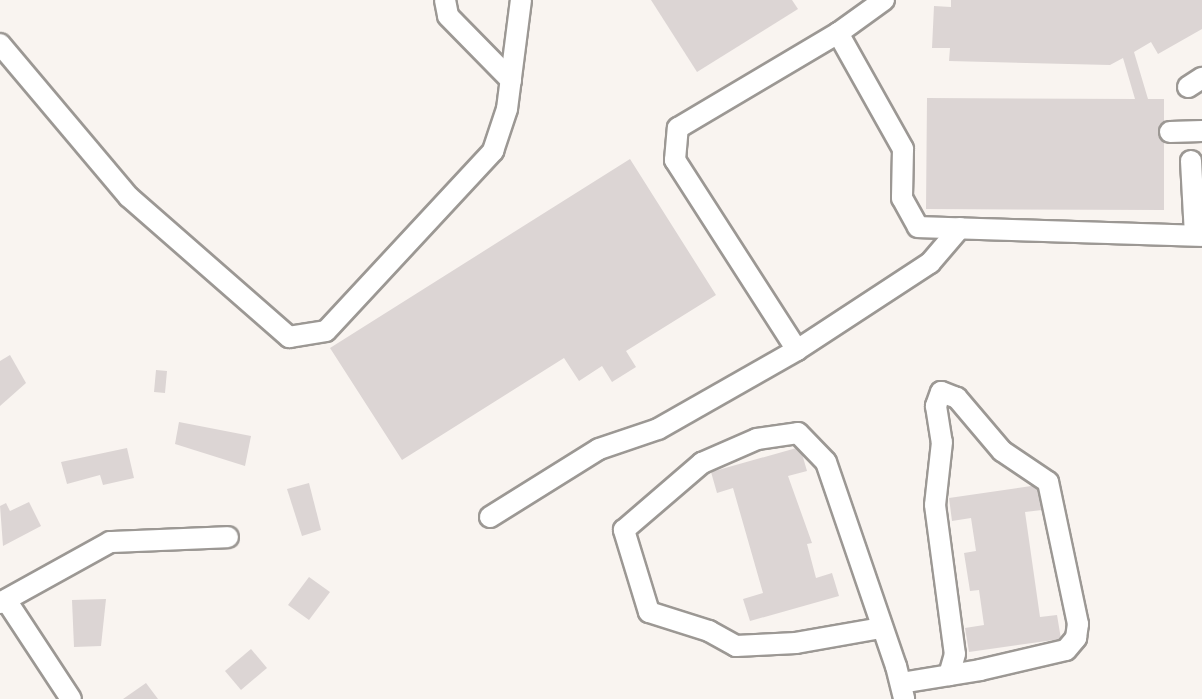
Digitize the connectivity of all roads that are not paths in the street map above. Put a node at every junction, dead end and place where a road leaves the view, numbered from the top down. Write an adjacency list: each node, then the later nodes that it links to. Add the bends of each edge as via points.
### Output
1 (445, 0): 6 (street, via 448,16)
2 (521, 0): 6 (street)
3 (884, 0): 4 (street)
4 (838, 33): 10 (street, via 903,149 902,198 918,227); 12 (street, via 678,128 675,160)
5 (0, 44): 6 (street, via 129,197 289,337 326,332 493,151)
6 (511, 80)
7 (1170, 132): 8 (street)
8 (1202, 132)
9 (1191, 161): 11 (street)
10 (960, 228): 11 (street); 12 (street, via 930,263)
11 (1198, 235)
12 (797, 351): 13 (street, via 658,429 598,449)
13 (490, 518)
14 (228, 537): 15 (street, via 110,542)
15 (3, 602): 19 (street)
16 (881, 628): 16 (street, via 825,462 798,434 765,436 702,463 624,530 649,612 709,630 736,646 796,644); 18 (street)
17 (949, 675): 17 (street, via 955,654 935,505 942,442 936,406 941,393 957,398 1002,451 1048,482 1078,624 1076,638 1066,650); 18 (street)
18 (902, 691)
19 (71, 699)

